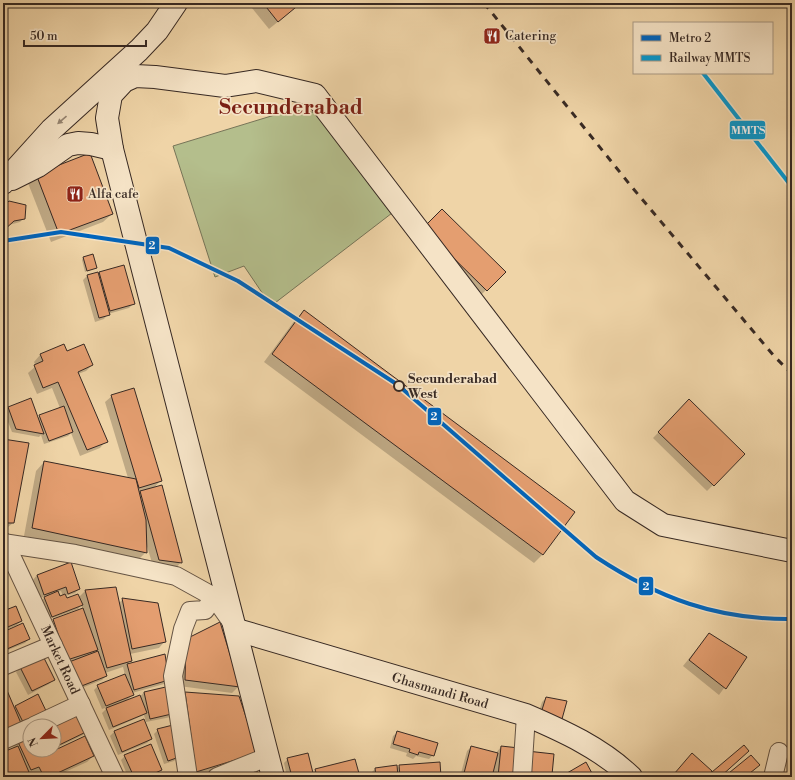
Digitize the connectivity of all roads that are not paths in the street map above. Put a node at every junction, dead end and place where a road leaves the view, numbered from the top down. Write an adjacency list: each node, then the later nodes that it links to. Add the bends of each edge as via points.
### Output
1 (176, 3): 3 (street, one-way to 3, via 157,31 139,50 51,130)
2 (112, 149): 3 (street, via 78,143 68,146 38,166); 5 (street, via 106,118 111,95 124,81 135,76 225,86 256,81 315,95 625,501 663,525); 7 (street)
3 (3, 183)
4 (4, 543): 6 (street, via 76,554 176,576); 8 (street, Market Road)
5 (792, 551)
6 (214, 597): 7 (street); 18 (street, via 205,610 190,611 183,629 173,676)
7 (237, 630): 11 (street, Ghasmandi Road); 16 (street)
8 (53, 645): 9 (street); 10 (street, Market Road)
9 (3, 666)
10 (81, 704): 12 (street); 17 (street, Market Road)
11 (526, 715): 20 (street); 21 (street, Ghasmandi Road, via 569,733)
12 (51, 718)
13 (22, 732): 14 (street)
14 (3, 740)
15 (779, 752): 22 (street)
16 (270, 767): 19 (street)
17 (115, 777)
18 (188, 777)
19 (217, 777)
20 (522, 777)
21 (631, 777)
22 (773, 777)

